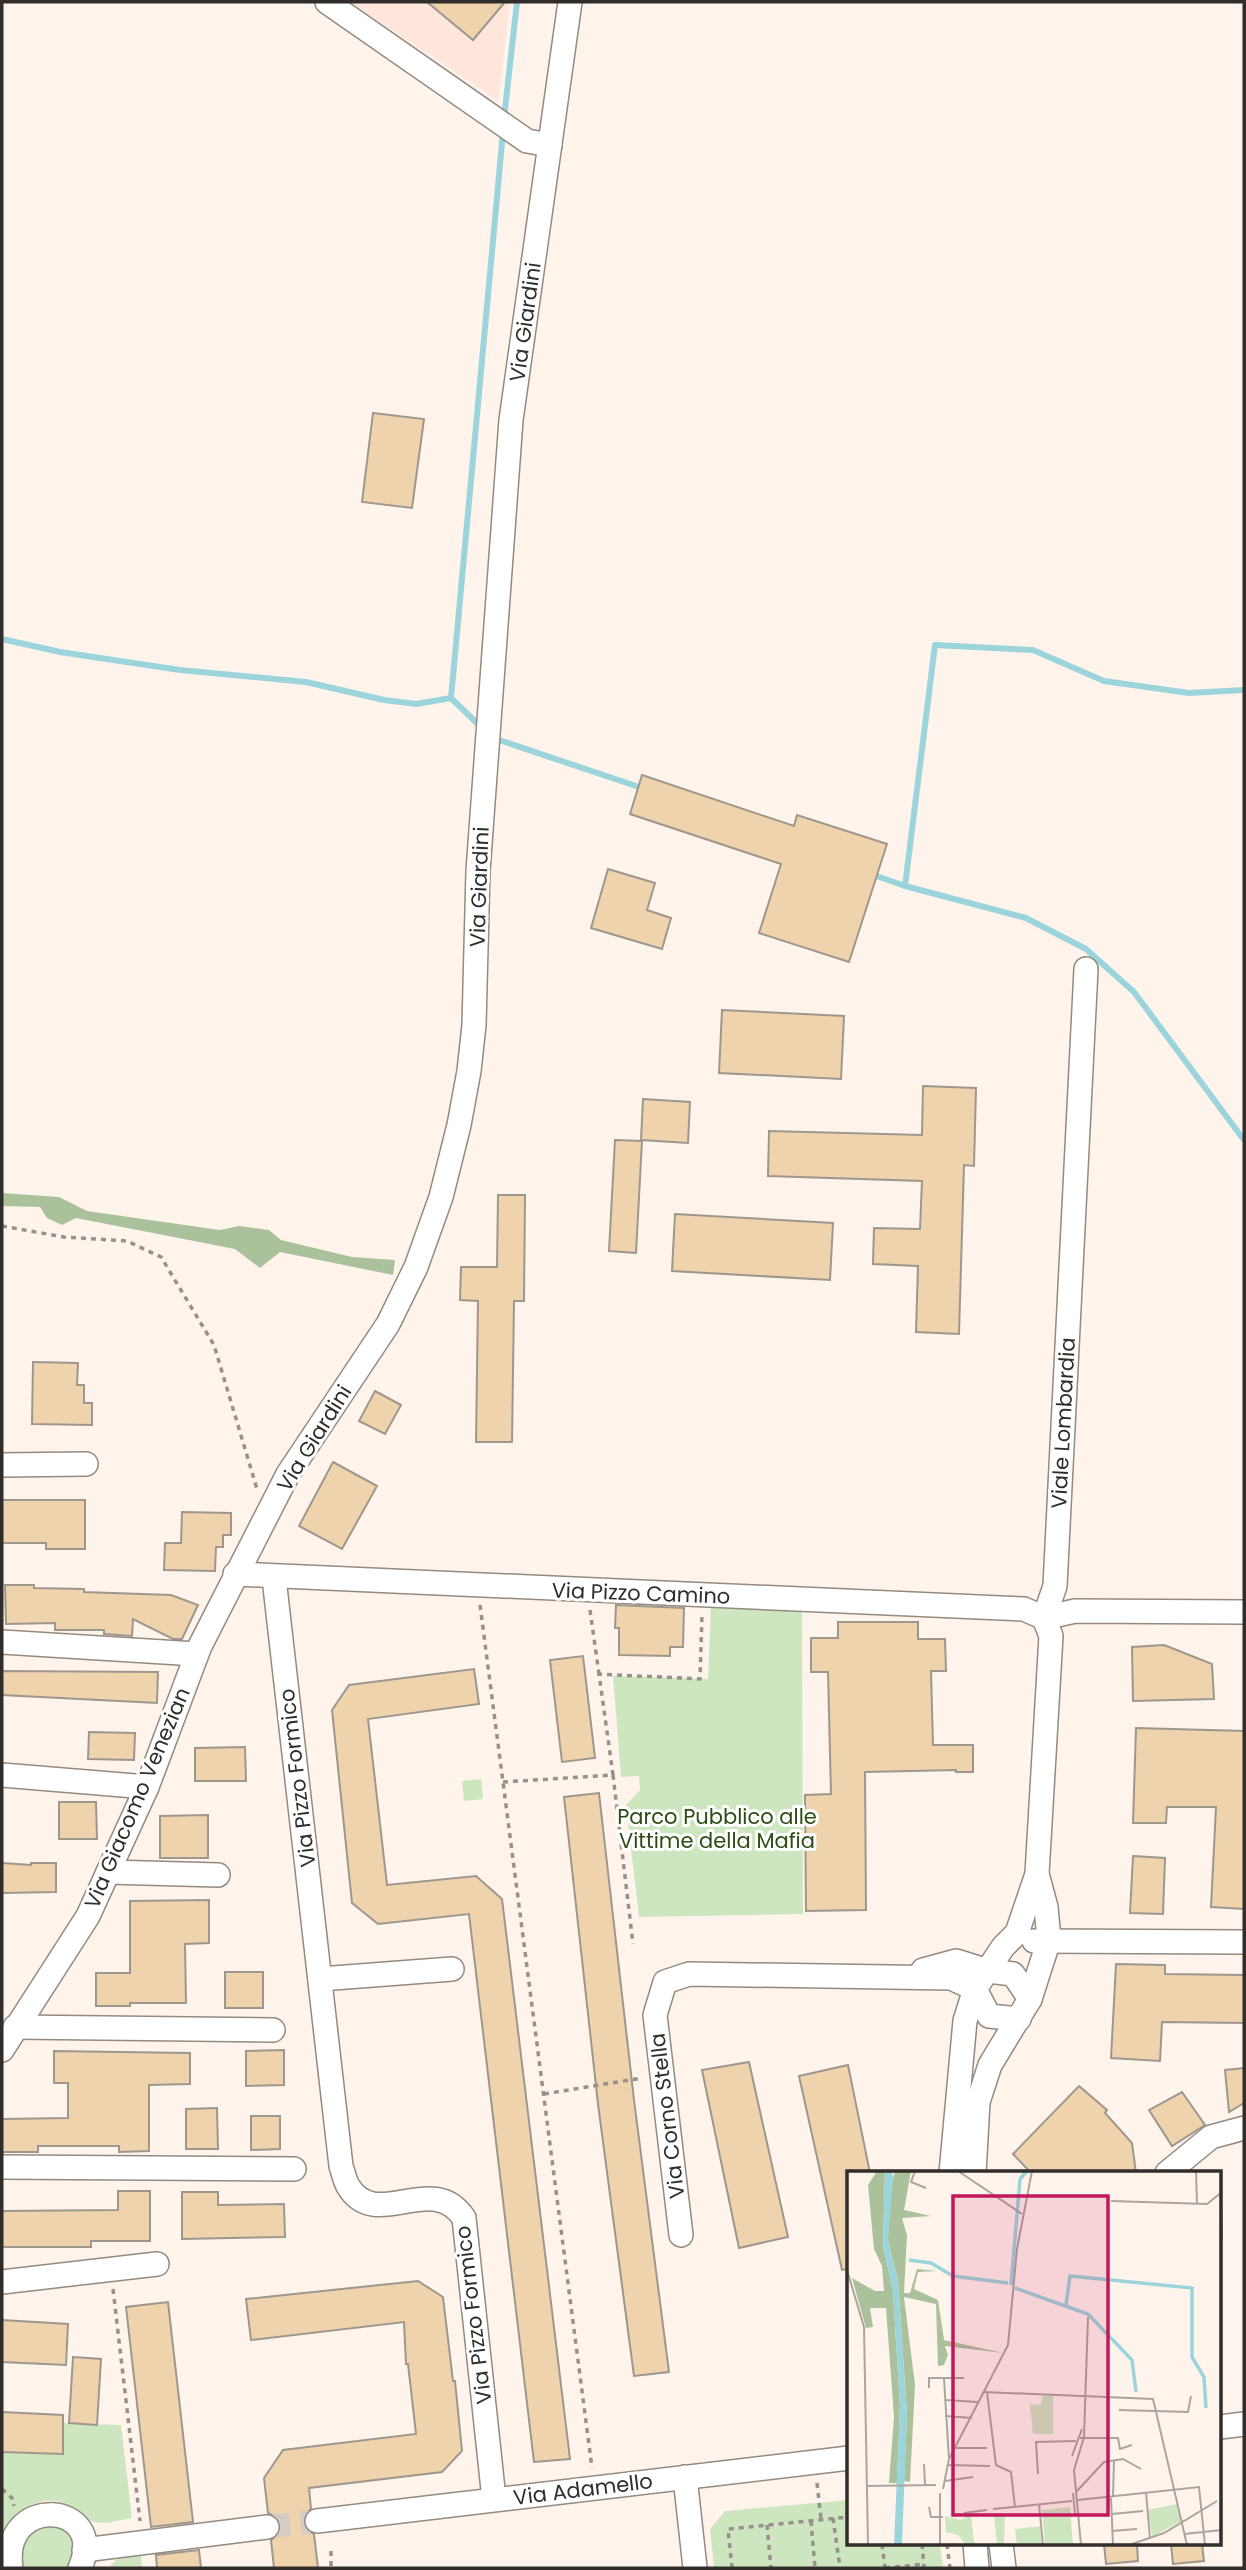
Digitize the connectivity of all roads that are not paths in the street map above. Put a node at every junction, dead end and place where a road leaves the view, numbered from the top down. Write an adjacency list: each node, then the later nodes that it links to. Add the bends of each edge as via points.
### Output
1 (327, 2): 3 (street)
2 (570, 2): 3 (street, Via Giardini)
3 (538, 143): 7 (street, Via Giardini, via 511,420 478,871 474,1025 459,1125 441,1197 411,1279 388,1324 288,1474)
4 (1086, 970): 10 (street, Viale Lombardia, via 1055,1586)
5 (86, 1464): 6 (street)
6 (2, 1465)
7 (235, 1574): 8 (street, Via Pizzo Camino); 12 (street, Via Giacomo Venezian)
8 (274, 1578): 10 (street, Via Pizzo Camino, via 1024,1609); 22 (street, Via Pizzo Formico)
9 (1244, 1612): 10 (street, via 1075,1611)
10 (1044, 1618): 16 (street, Viale Lombardia, via 1051,1636)
11 (2, 1642): 12 (street)
12 (196, 1654): 14 (street, Via Giacomo Venezian)
13 (2, 1775): 14 (street)
14 (147, 1787): 15 (street, Via Giacomo Venezian)
15 (108, 1872): 17 (street); 25 (street, Via Giacomo Venezian, via 88,1916)
16 (1037, 1874): 18 (street, Viale Lombardia); 20 (street, Viale Lombardia, via 1017,1933)
17 (218, 1875)
18 (1049, 1940): 19 (street); 20 (street); 24 (street, Viale Lombardia)
19 (1244, 1942)
20 (1003, 1947): 23 (street, Viale Lombardia)
21 (452, 1969): 22 (street)
22 (320, 1979): 41 (street, Via Pizzo Formico, via 341,2166 348,2186 375,2206 444,2200 456,2206 464,2218)
23 (981, 1980): 24 (street, Via Corno Stella, via 1013,1973); 24 (street, via 989,2016); 31 (street, Viale Lombardia, via 965,2021); 34 (street, Via Corno Stella, via 956,1961 900,1977 689,1974 664,1982 655,2015)
24 (1024, 2009): 32 (street, Viale Lombardia, via 990,2065 978,2102)
25 (15, 2028): 26 (street); 27 (street, Via Giacomo Venezian)
26 (273, 2030)
27 (2, 2050)
28 (1244, 2128): 33 (street, via 1211,2137)
29 (2, 2166): 30 (street)
30 (294, 2169)
31 (950, 2171)
32 (975, 2171)
33 (1169, 2171)
34 (681, 2235)
35 (157, 2264): 36 (street)
36 (2, 2282)
37 (1244, 2424): 38 (street)
38 (1222, 2427)
39 (847, 2458): 40 (street, Via Adamello)
40 (685, 2477): 41 (street, Via Adamello); 48 (street)
41 (494, 2499): 42 (street, Via Adamello)
42 (317, 2521)
43 (267, 2527): 46 (street, via 142,2543)
44 (975, 2546): 49 (street)
45 (1001, 2546): 50 (street)
46 (82, 2559): 47 (street, via 82,2537 75,2527 66,2518 41,2513 29,2516 11,2534)
47 (7, 2562)
48 (695, 2568)
49 (977, 2568)
50 (1004, 2568)

